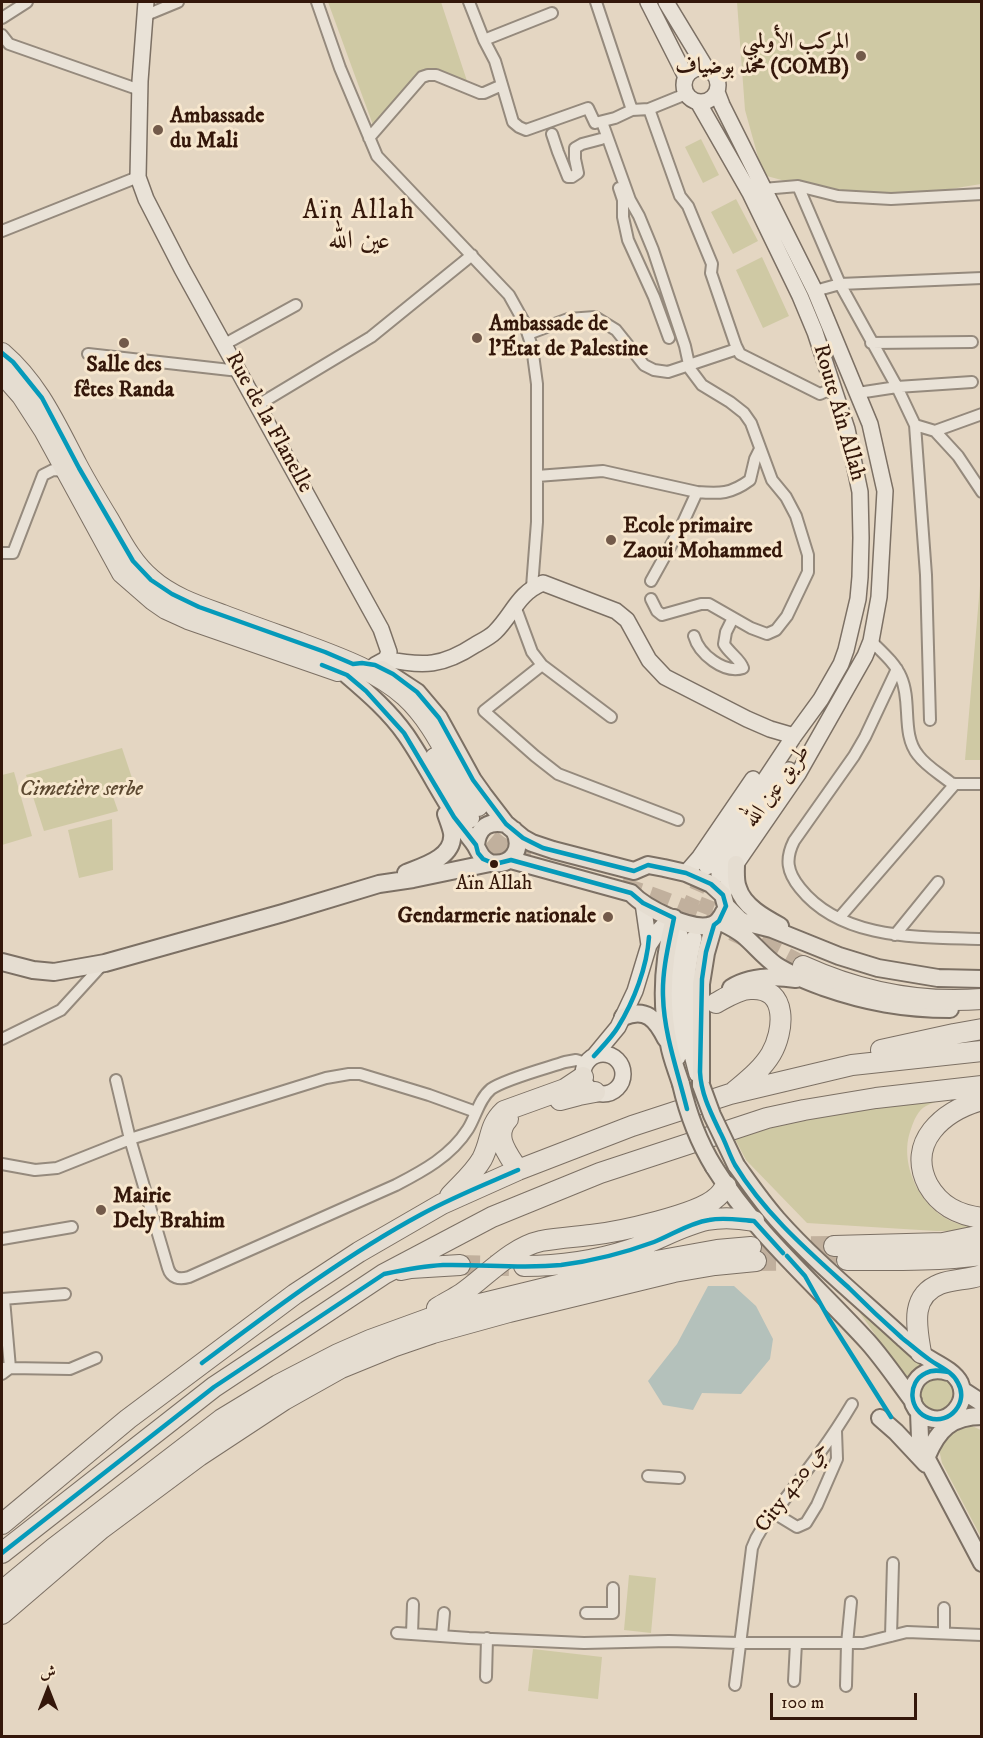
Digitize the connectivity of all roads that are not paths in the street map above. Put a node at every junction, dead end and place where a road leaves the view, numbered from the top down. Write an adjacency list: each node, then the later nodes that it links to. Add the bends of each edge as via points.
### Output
1 (27, 2): 10 (street)
2 (178, 2): 8 (street)
3 (317, 2): 23 (street)
4 (469, 2): 12 (street)
5 (596, 2): 20 (street)
6 (648, 2): 14 (main road)
7 (666, 2): 13 (main road)
8 (145, 9): 16 (main road)
9 (552, 13): 12 (street)
10 (2, 18)
11 (2, 37): 16 (street, via 9,44)
12 (484, 40): 15 (street)
13 (706, 68): 14 (main road, via 694,69); 17 (main road, via 717,77)
14 (686, 77): 18 (main road, via 684,85)
15 (502, 85): 21 (street, via 513,122 519,127 526,129 588,108); 23 (street, via 480,93 436,75 422,77)
16 (140, 90): 25 (main road)
17 (717, 92): 18 (main road, via 703,102); 27 (main road, Route Aîn Allah)
18 (692, 98): 19 (street); 48 (main road, Route Aîn Allah, via 750,193 800,296)
19 (649, 109): 20 (street); 40 (street, via 680,196 712,264 711,273)
20 (632, 110): 21 (street)
21 (598, 123): 24 (street); 43 (street, via 653,250)
22 (552, 134): 24 (street, via 568,177 578,173 575,148)
23 (369, 138): 30 (street, via 377,156)
24 (601, 139): 36 (street, via 623,200 628,240)
25 (138, 177): 29 (street); 39 (main road, Rue de la Flanelle, via 182,269)
26 (798, 186): 27 (street); 28 (street, via 838,196 891,199); 32 (street)
27 (763, 189): 33 (main road, Route Aîn Allah)
28 (981, 194)
29 (2, 231)
30 (472, 255): 35 (street, via 509,295); 50 (street, via 371,337)
31 (981, 278): 32 (street)
32 (840, 284): 33 (street); 38 (street)
33 (815, 291): 49 (main road, Route Aîn Allah)
34 (296, 305): 39 (street)
35 (528, 334): 43 (street, via 568,319 595,317 616,330 644,365 668,372); 57 (street, via 537,384)
36 (669, 338)
37 (972, 342): 38 (street)
38 (872, 343): 47 (street)
39 (225, 344): 44 (main road, Rue de la Flanelle)
40 (737, 349): 43 (street); 48 (street, via 820,394)
41 (2, 353): 72 (highway, via 42,398 133,561 152,580 199,607)
42 (88, 354): 44 (street)
43 (689, 366): 54 (street, via 702,385 744,414)
44 (239, 371): 50 (main road, Rue de la Flanelle)
45 (2, 373): 56 (highway, via 44,430)
46 (972, 382): 47 (street)
47 (897, 387): 49 (street); 52 (street)
48 (832, 388): 76 (main road, Route Aîn Allah, via 847,429 860,492 858,599 846,651 831,683)
49 (858, 393): 68 (main road, Route Aîn Allah, via 870,424 885,491 880,587)
50 (258, 405): 69 (main road, Rue de la Flanelle, via 381,629 389,652)
51 (981, 414): 53 (street)
52 (915, 425): 53 (street); 75 (street, via 926,575)
53 (935, 431): 60 (street, via 958,456)
54 (760, 449): 55 (street); 58 (street)
55 (766, 466): 58 (street); 66 (street, via 796,516 808,555 808,572 776,630 767,634)
56 (65, 471): 61 (street, via 43,475 13,553); 72 (highway, via 122,573 144,594 188,619)
57 (537, 476): 59 (street, via 603,471); 63 (street)
58 (750, 480): 59 (street, via 732,491)
59 (697, 492): 62 (street)
60 (981, 492)
61 (2, 554)
62 (651, 581)
63 (532, 587): 65 (main road); 76 (main road, via 543,583 616,611 627,620 649,660 665,677 747,719)
64 (651, 599): 66 (street, via 662,615 710,604)
65 (515, 606): 69 (main road, via 494,633 455,657 437,663); 70 (street, via 532,652)
66 (733, 618): 67 (street, via 724,644 743,668 728,669 711,659 701,651)
67 (694, 636)
68 (871, 641): 71 (street); 73 (main road, Route Aîn Allah)
69 (381, 662): 72 (main road, via 362,663); 80 (main road, via 439,718 473,780)
70 (543, 665): 74 (street); 81 (street, via 484,711 558,774)
71 (897, 669): 77 (street, via 905,688 912,744 918,756); 95 (street, via 854,756 789,851 793,879 814,902)
72 (350, 670): 79 (main road, via 405,733); 80 (highway, via 384,694 415,724 451,792)
73 (840, 702): 76 (main road, طريق عين الله, via 713,870); 86 (main road, via 798,774)
74 (611, 717)
75 (930, 720)
76 (794, 736): 88 (main road, via 765,762)
77 (955, 784): 78 (street); 95 (street)
78 (981, 784)
79 (436, 785): 83 (main road); 91 (main road, via 452,830 450,846 439,858)
80 (479, 809): 82 (main road); 87 (main road, via 533,834)
81 (678, 820)
82 (510, 827): 83 (main road, via 489,823 481,828); 84 (main road, via 518,842); 87 (main road, via 543,848)
83 (476, 846): 85 (main road); 89 (main road, via 447,866)
84 (511, 860): 85 (main road); 92 (main road)
85 (490, 863): 89 (main road)
86 (736, 864): 93 (main road); 100 (main road, via 738,890 743,899 772,922)
87 (641, 868): 88 (main road); 92 (main road, via 629,880)
88 (686, 873): 93 (main road, via 711,884)
89 (413, 879): 91 (main road)
90 (938, 882): 97 (street)
91 (379, 884): 102 (main road)
92 (637, 898): 94 (main road); 99 (main road)
93 (725, 900): 96 (main road); 100 (main road, via 739,919 767,928)
94 (673, 918): 96 (main road, via 704,927); 99 (main road); 112 (main road, via 664,978)
95 (840, 918): 97 (street)
96 (716, 923): 100 (main road, via 741,933 778,967); 111 (main road, via 701,984)
97 (895, 935): 98 (street)
98 (981, 939)
99 (649, 945): 108 (main road, via 635,991)
100 (805, 961): 103 (main road, via 839,956 878,968 938,978); 104 (highway, via 911,985); 105 (highway, via 830,978 885,994 941,1000); 106 (main road, via 782,978 753,979 734,985); 107 (main road, via 850,996 896,1006)
101 (2, 962): 102 (main road, via 54,972)
102 (105, 963): 110 (street, via 62,1010)
103 (981, 979)
104 (981, 985)
105 (981, 999)
106 (716, 1003): 111 (main road); 121 (highway, via 744,990 760,990 774,998 781,1013 771,1053 757,1072)
107 (981, 1006)
108 (620, 1022): 112 (main road, via 637,1012 647,1015); 114 (main road); 115 (main road)
109 (981, 1029): 116 (highway, via 824,1065)
110 (2, 1039)
111 (701, 1039): 119 (main road)
112 (669, 1045): 118 (main road)
113 (981, 1051): 116 (highway, via 852,1065)
114 (618, 1061): 115 (main road, via 604,1054); 115 (main road, via 623,1074 621,1083 610,1093 605,1094)
115 (589, 1072): 123 (street, via 576,1060 499,1085 486,1094); 126 (highway, via 571,1096 508,1118 501,1139); 128 (highway, via 565,1089 504,1111 496,1118 477,1167)
116 (794, 1078): 121 (highway)
117 (116, 1080): 124 (street)
118 (681, 1084): 119 (main road, via 673,1002 675,962 687,936 687,1003 694,1065); 127 (main road, bridge, via 690,1119)
119 (701, 1085): 142 (main road, bridge, via 736,1165 777,1219)
120 (981, 1086): 137 (highway, via 865,1100 754,1122 545,1195 492,1217)
121 (730, 1094): 126 (highway)
122 (981, 1100): 129 (highway, via 955,1110 934,1127 921,1161 937,1199 953,1211)
123 (476, 1112): 124 (street, via 384,1081 349,1074); 124 (street, via 452,1149 424,1170 184,1278 169,1272)
124 (130, 1139): 125 (street, via 57,1168 35,1170)
125 (2, 1164)
126 (518, 1170): 128 (highway)
127 (726, 1186): 130 (main road); 141 (highway, via 706,1205 639,1226 529,1245 460,1294)
128 (442, 1204): 158 (highway, via 295,1294 128,1419)
129 (981, 1218)
130 (754, 1221): 136 (highway, via 707,1220 597,1259); 149 (main road, via 870,1345)
131 (72, 1227): 133 (street)
132 (981, 1235): 134 (highway, via 943,1243 841,1253 924,1260)
133 (2, 1239)
134 (981, 1255)
135 (460, 1265): 137 (highway)
136 (524, 1266)
137 (384, 1274): 159 (highway, via 213,1387)
138 (981, 1275): 142 (highway, via 928,1291 918,1306 916,1319)
139 (65, 1294): 140 (street)
140 (3, 1299): 144 (street)
141 (403, 1327): 163 (highway, via 307,1369 222,1419); 169 (highway, via 447,1312 656,1261 717,1250 754,1254 509,1312 423,1336 341,1368 199,1456 101,1529)
142 (921, 1353): 145 (main road)
143 (96, 1358): 144 (street, via 70,1369)
144 (4, 1370)
145 (948, 1372): 146 (main road, via 960,1383); 149 (main road, via 932,1370 918,1377 912,1392)
146 (961, 1398): 147 (main road); 149 (main road, via 955,1412 941,1419 926,1417); 150 (main road)
147 (981, 1403)
148 (852, 1404): 152 (street, City 420 حي)
149 (916, 1406): 153 (main road)
150 (981, 1416): 153 (main road, via 963,1418 942,1429)
151 (880, 1418): 156 (main road)
152 (836, 1431): 157 (street, City 420 حي); 157 (street, via 837,1458 818,1505 806,1523 797,1527)
153 (927, 1456): 156 (main road)
154 (648, 1476): 155 (street)
155 (679, 1478)
156 (938, 1481): 161 (main road)
157 (774, 1514): 177 (street, City 420 حي, via 761,1527 752,1548)
158 (2, 1524)
159 (2, 1553)
160 (893, 1563): 175 (street)
161 (981, 1563)
162 (614, 1588): 167 (street, via 613,1613)
163 (2, 1591)
164 (851, 1602): 179 (street)
165 (413, 1604): 172 (street)
166 (944, 1608): 171 (street)
167 (586, 1612)
168 (444, 1613): 174 (street)
169 (2, 1614)
170 (397, 1633): 172 (street)
171 (944, 1633): 173 (street); 175 (street, via 907,1632)
172 (412, 1634): 174 (street)
173 (981, 1635)
174 (442, 1636): 176 (street)
175 (891, 1636): 179 (street)
176 (487, 1638): 177 (street); 180 (street)
177 (739, 1643): 178 (street); 182 (street, City 420 حي)
178 (796, 1643): 179 (street); 181 (street)
179 (847, 1644): 183 (street)
180 (486, 1677)
181 (794, 1681)
182 (735, 1685)
183 (846, 1686)

